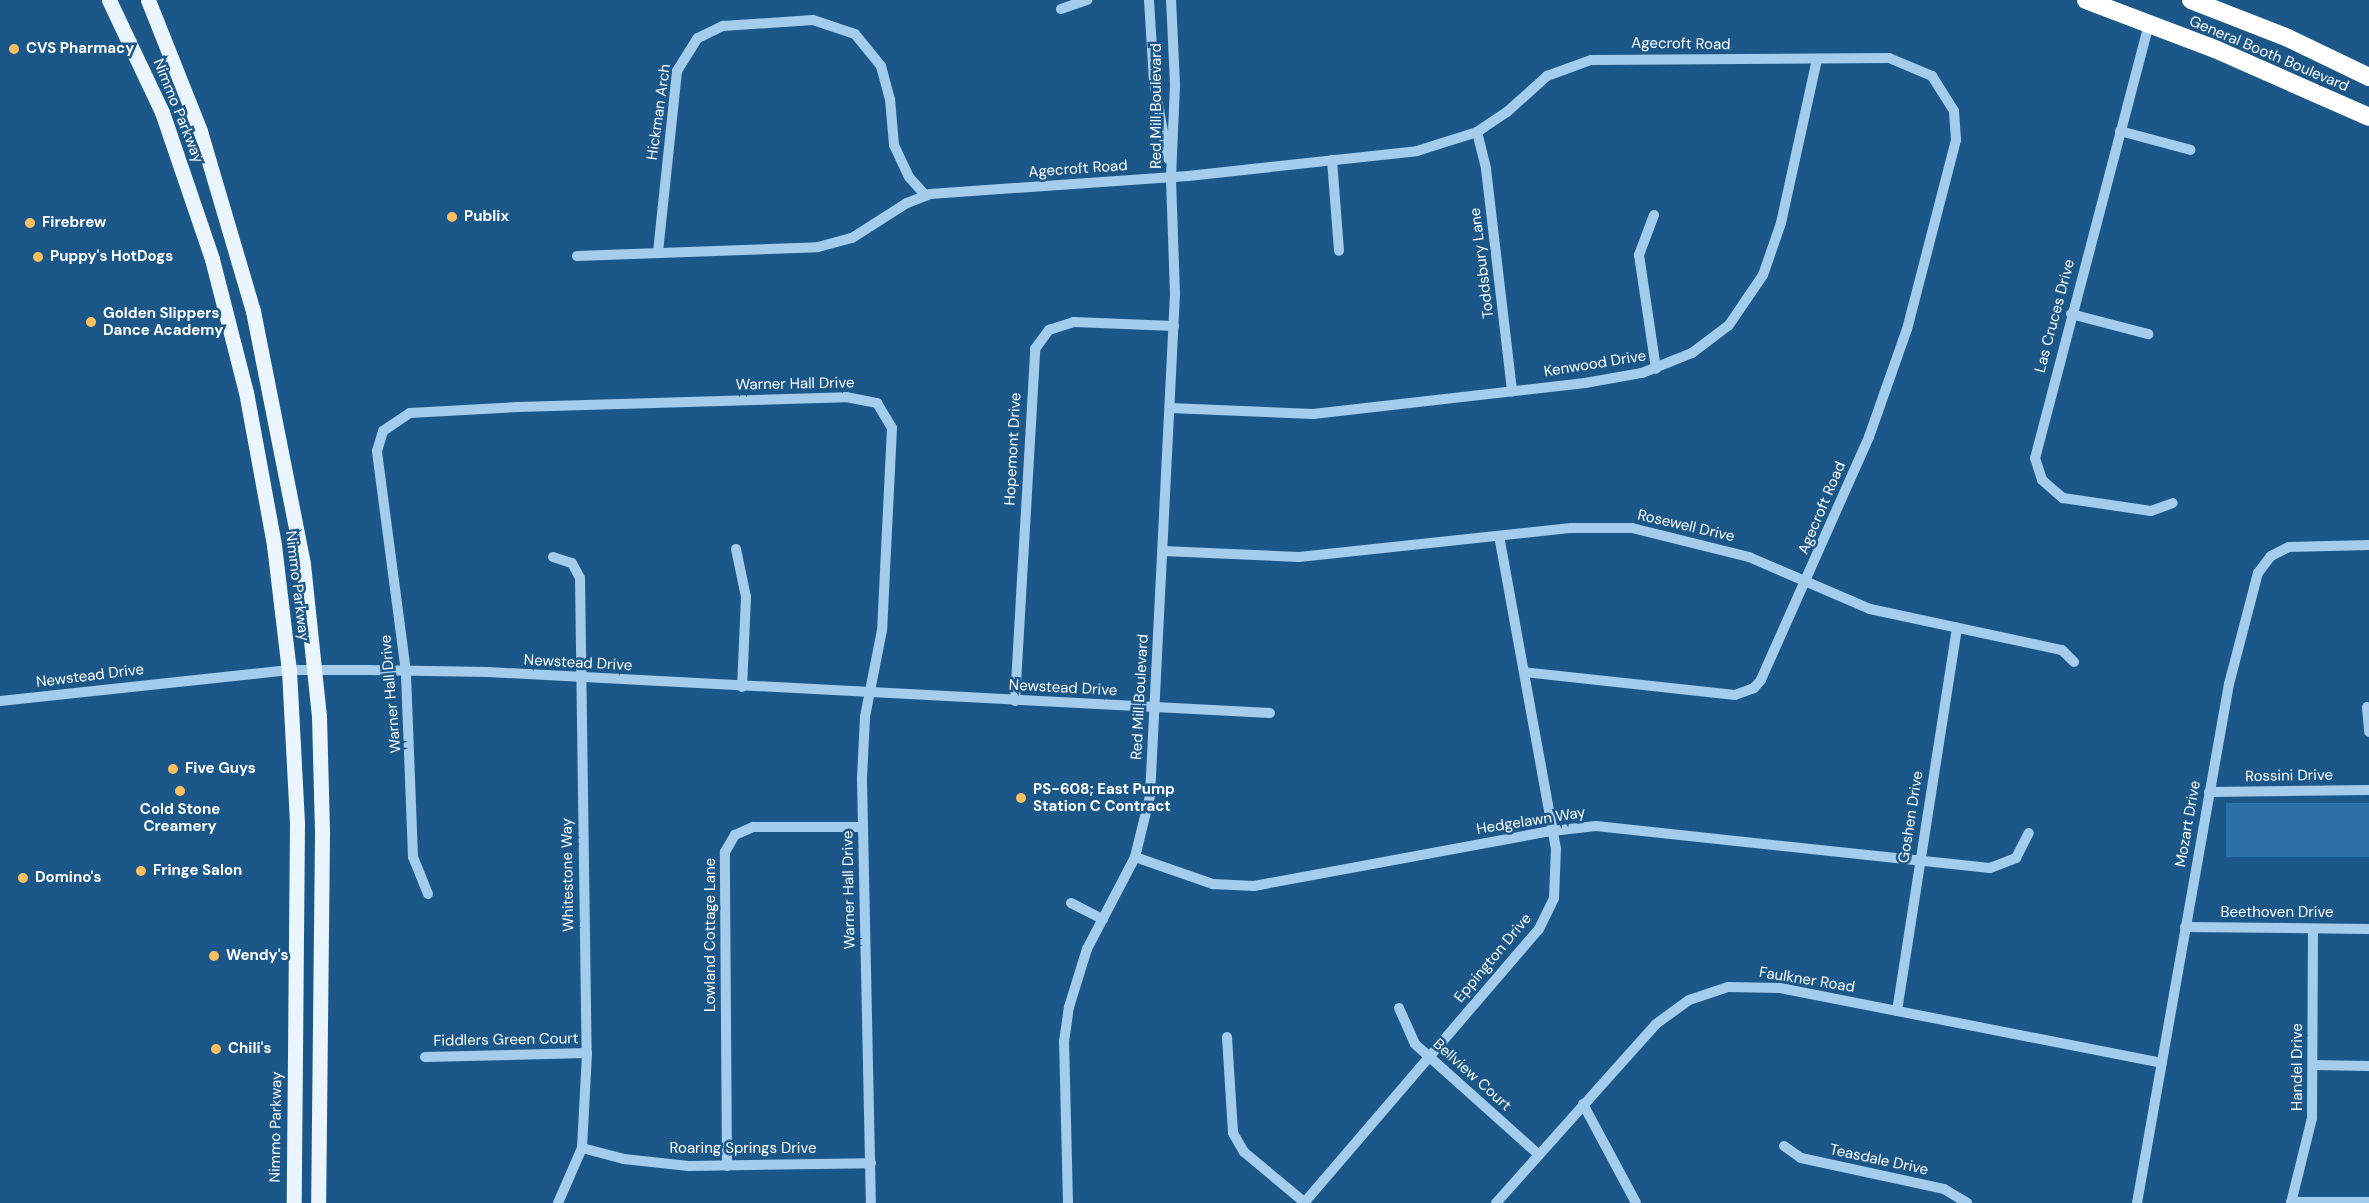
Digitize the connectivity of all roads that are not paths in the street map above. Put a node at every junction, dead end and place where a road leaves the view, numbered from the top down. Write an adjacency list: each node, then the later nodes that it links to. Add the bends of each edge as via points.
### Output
1 (109, 0): 38 (main road, Nimmo Parkway, via 162,112 218,281 264,483)
2 (148, 0): 39 (main road, Nimmo Parkway, via 200,132 253,311 291,494)
3 (1087, 0): 8 (street)
4 (1149, 0): 17 (street, Red Mill Boulevard, via 1154,82)
5 (1171, 0): 17 (street, Red Mill Boulevard, via 1175,84)
6 (2086, 0): 9 (highway, General Booth Boulevard)
7 (2191, 0): 11 (highway, General Booth Boulevard, via 2280,34)
8 (1061, 9)
9 (2149, 24): 12 (highway, General Booth Boulevard); 13 (street, Las Cruces Drive)
10 (1817, 59): 14 (street, Agecroft Road, via 1616,58 1580,62 1547,76 1507,112); 26 (street, Kenwood Drive, via 1780,223 1754,295 1713,340); 35 (street, Agecroft Road, via 1889,58 1919,68 1932,76 1948,97 1957,133 1894,371)
11 (2369, 77)
12 (2369, 117)
13 (2120, 131): 15 (street); 23 (street, Las Cruces Drive)
14 (1477, 132): 16 (street, Agecroft Road, via 1417,151); 27 (street, Toddsbury Lane, via 1486,169)
15 (2191, 150)
16 (1332, 160): 17 (street, Agecroft Road); 20 (street)
17 (1171, 177): 18 (street, Agecroft Road); 24 (street, Red Mill Boulevard)
18 (925, 195): 21 (street, Agecroft Road, via 865,232 836,244); 21 (street, Hickman Arch, via 909,177 894,145 890,99 881,66 855,34 813,20 723,26 698,38 677,71)
19 (1654, 215): 26 (street, via 1639,255)
20 (1339, 251)
21 (658, 252): 22 (street, Agecroft Road)
22 (577, 256)
23 (2071, 314): 25 (street); 29 (street, Las Cruces Drive, via 2036,446 2042,480 2054,494 2074,501 2151,511)
24 (1174, 326): 28 (street, Red Mill Boulevard); 46 (street, Hopemont Drive, via 1074,322 1049,330 1035,349)
25 (2148, 334)
26 (1656, 369): 27 (street, Kenwood Drive, via 1585,383)
27 (1512, 391): 28 (street, Kenwood Drive, via 1313,414)
28 (1170, 408): 33 (street, Red Mill Boulevard)
29 (2173, 502)
30 (1498, 536): 33 (street, Rosewell Drive, via 1299,557); 35 (street, Rosewell Drive, via 1572,528 1632,528 1711,544); 41 (street, Eppington Drive)
31 (2369, 545): 52 (street, Mozart Drive, via 2296,546 2278,551 2264,563 2246,610)
32 (736, 549): 43 (street, via 746,597)
33 (1163, 550): 47 (street, Red Mill Boulevard)
34 (553, 557): 42 (street, Whitestone Way, via 572,563 580,578)
35 (1807, 581): 36 (street, Rosewell Drive, via 1870,609); 41 (street, Agecroft Road, via 1766,672 1745,693 1705,693)
36 (1957, 628): 37 (street, Rosewell Drive, via 2062,650); 57 (street, Goshen Drive)
37 (2074, 662)
38 (289, 670): 39 (street, Newstead Drive); 45 (street, Newstead Drive); 81 (main road, Nimmo Parkway, via 297,824)
39 (315, 671): 40 (street, Newstead Drive); 82 (main road, Nimmo Parkway, via 322,845)
40 (406, 672): 42 (street, Newstead Drive); 44 (street, Warner Hall Drive, via 377,451 383,430 400,417 518,407 846,397 877,403 892,428 882,630); 58 (street, Warner Hall Drive, via 413,857)
41 (1524, 672): 54 (street, Eppington Drive)
42 (580, 678): 43 (street, Newstead Drive); 67 (street, Whitestone Way)
43 (742, 687): 44 (street, Newstead Drive)
44 (869, 693): 46 (street, Newstead Drive); 53 (street, Warner Hall Drive)
45 (0, 701)
46 (1015, 701): 47 (street, Newstead Drive)
47 (1155, 708): 49 (street, Newstead Drive); 56 (street, Red Mill Boulevard, via 1150,796)
48 (2367, 708): 50 (street)
49 (1270, 713)
50 (2369, 732)
51 (2369, 790): 52 (street, Rossini Drive)
52 (2209, 792): 61 (street, Mozart Drive)
53 (862, 828): 77 (street, Warner Hall Drive); 78 (street, Lowland Cottage Lane, via 753,826 735,835 725,852)
54 (1552, 831): 56 (street, Hedgelawn Way, via 1254,886 1213,884); 57 (street, Hedgelawn Way, via 1596,826); 68 (street, Eppington Drive, via 1557,880 1548,914)
55 (2029, 833): 57 (street, Hedgelawn Way, via 2016,858 1996,868)
56 (1135, 857): 60 (street, Red Mill Boulevard)
57 (1919, 861): 65 (street, Goshen Drive)
58 (428, 894)
59 (1071, 903): 60 (street)
60 (1103, 919): 85 (street, Red Mill Boulevard, via 1077,978 1064,1042)
61 (2185, 927): 63 (street, Beethoven Drive); 70 (street, Mozart Drive)
62 (2369, 928): 63 (street, Beethoven Drive)
63 (2313, 929): 71 (street, Handel Drive)
64 (1400, 1008): 68 (street, Bellview Court, via 1407,1034)
65 (1897, 1011): 70 (street, Faulkner Road); 73 (street, Faulkner Road, via 1780,988 1728,987 1708,992 1689,1000 1656,1024)
66 (1227, 1037): 86 (street, via 1230,1123 1235,1138 1244,1152)
67 (587, 1053): 69 (street, Fiddlers Green Court); 75 (street, Whitestone Way)
68 (1430, 1056): 76 (street, Bellview Court); 86 (street, Eppington Drive)
69 (424, 1057)
70 (2162, 1063): 90 (street, Mozart Drive)
71 (2313, 1065): 72 (street); 79 (street, Handel Drive, via 2309,1139)
72 (2369, 1066)
73 (1583, 1104): 76 (street, Faulkner Road); 88 (street)
74 (1784, 1146): 89 (street, Teasdale Drive, via 1801,1158 1944,1189)
75 (582, 1148): 78 (street, Roaring Springs Drive, via 653,1163); 83 (street, Whitestone Way)
76 (1539, 1155): 87 (street, Faulkner Road)
77 (871, 1163): 78 (street, Roaring Springs Drive); 84 (street, Warner Hall Drive)
78 (727, 1166)
79 (2291, 1202): 80 (street)
80 (2369, 1202)
81 (294, 1203)
82 (318, 1203)
83 (558, 1203)
84 (872, 1203)
85 (1068, 1203)
86 (1304, 1203)
87 (1496, 1203)
88 (1636, 1203)
89 (1968, 1203)
90 (2137, 1203)

